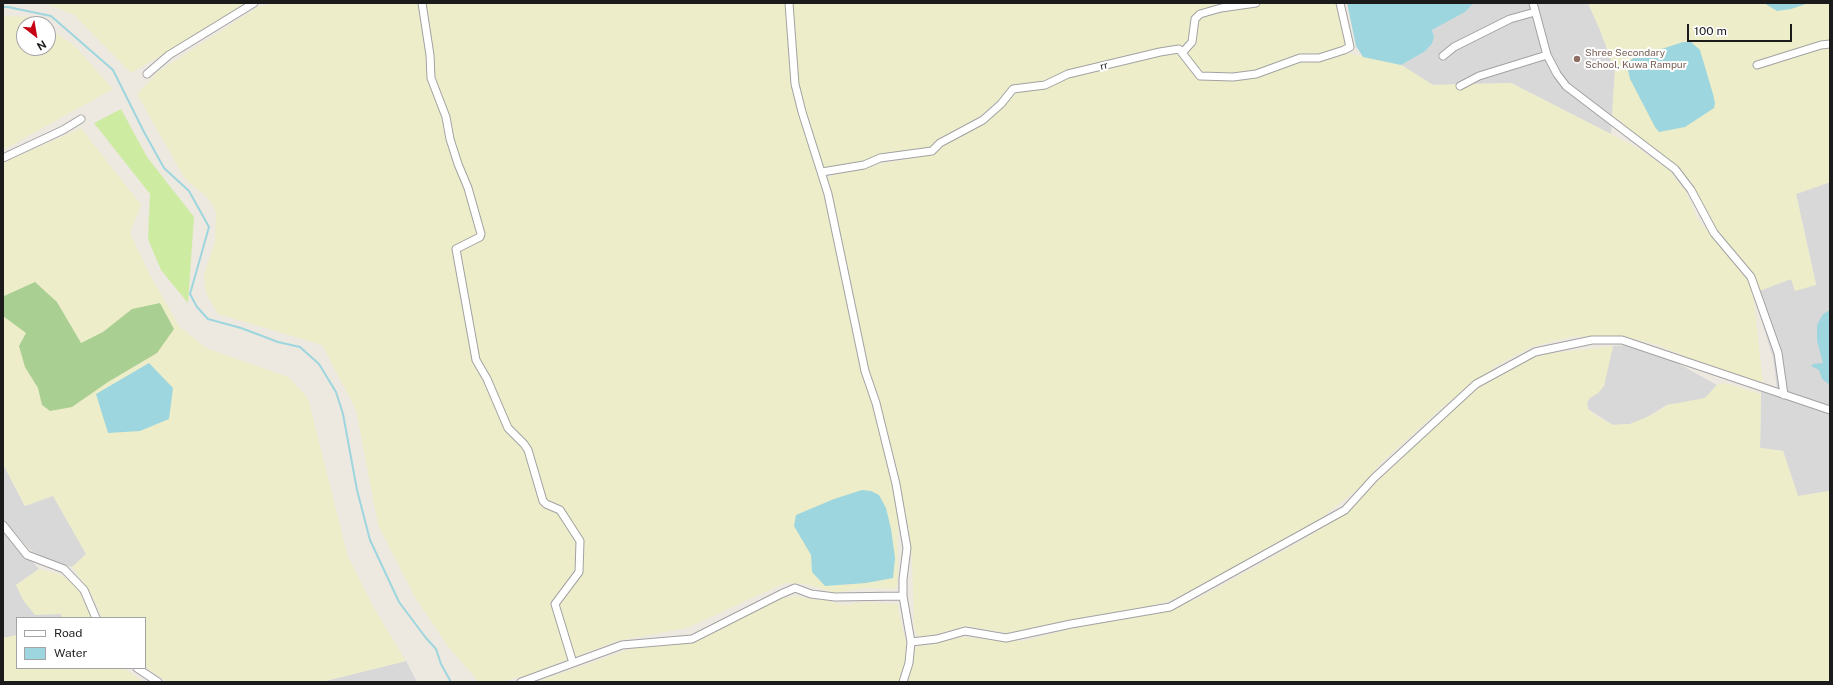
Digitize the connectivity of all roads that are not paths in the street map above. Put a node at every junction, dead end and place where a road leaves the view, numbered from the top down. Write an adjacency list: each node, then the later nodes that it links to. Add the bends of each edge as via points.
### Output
1 (254, 3): 13 (street, via 169,55)
2 (422, 3): 24 (street, via 431,78 446,117 450,139 481,234 480,237 456,249 476,360 508,428 528,450 543,501 560,510 580,541 579,572 554,604)
3 (789, 3): 17 (street, via 795,84)
4 (1256, 3): 9 (street, via 1200,14 1195,19 1192,42)
5 (1340, 3): 9 (street, via 1350,47 1319,58 1300,58 1256,74 1233,77 1200,76)
6 (1533, 3): 7 (street)
7 (1535, 12): 10 (street); 11 (street, via 1510,19 1454,47)
8 (1830, 44): 12 (street)
9 (1182, 53): 17 (street, rr, via 1179,49 1166,50 1068,74 1045,85 1013,89 983,120 940,143 932,151 880,158 864,165)
10 (1547, 55): 14 (street, via 1479,76); 18 (street, via 1566,86 1675,169 1691,190 1714,233 1751,277 1778,353)
11 (1443, 56)
12 (1757, 65)
13 (147, 74)
14 (1460, 86)
15 (81, 119): 16 (street)
16 (3, 158)
17 (822, 172): 21 (street, via 865,371 876,403 896,484 907,548)
18 (1784, 395): 19 (street); 23 (street, via 1622,340 1592,340 1535,352 1476,384 1374,478 1345,510 1170,607 1006,638 965,631 937,639)
19 (1830, 410)
20 (3, 524): 22 (street, via 27,555 64,569 84,590)
21 (903, 596): 23 (street); 24 (street, via 835,597 811,594 796,588 692,639 622,645)
22 (96, 617)
23 (911, 642): 28 (street, via 909,663)
24 (573, 663): 27 (street)
25 (138, 669): 26 (street)
26 (158, 682)
27 (521, 682)
28 (903, 682)

